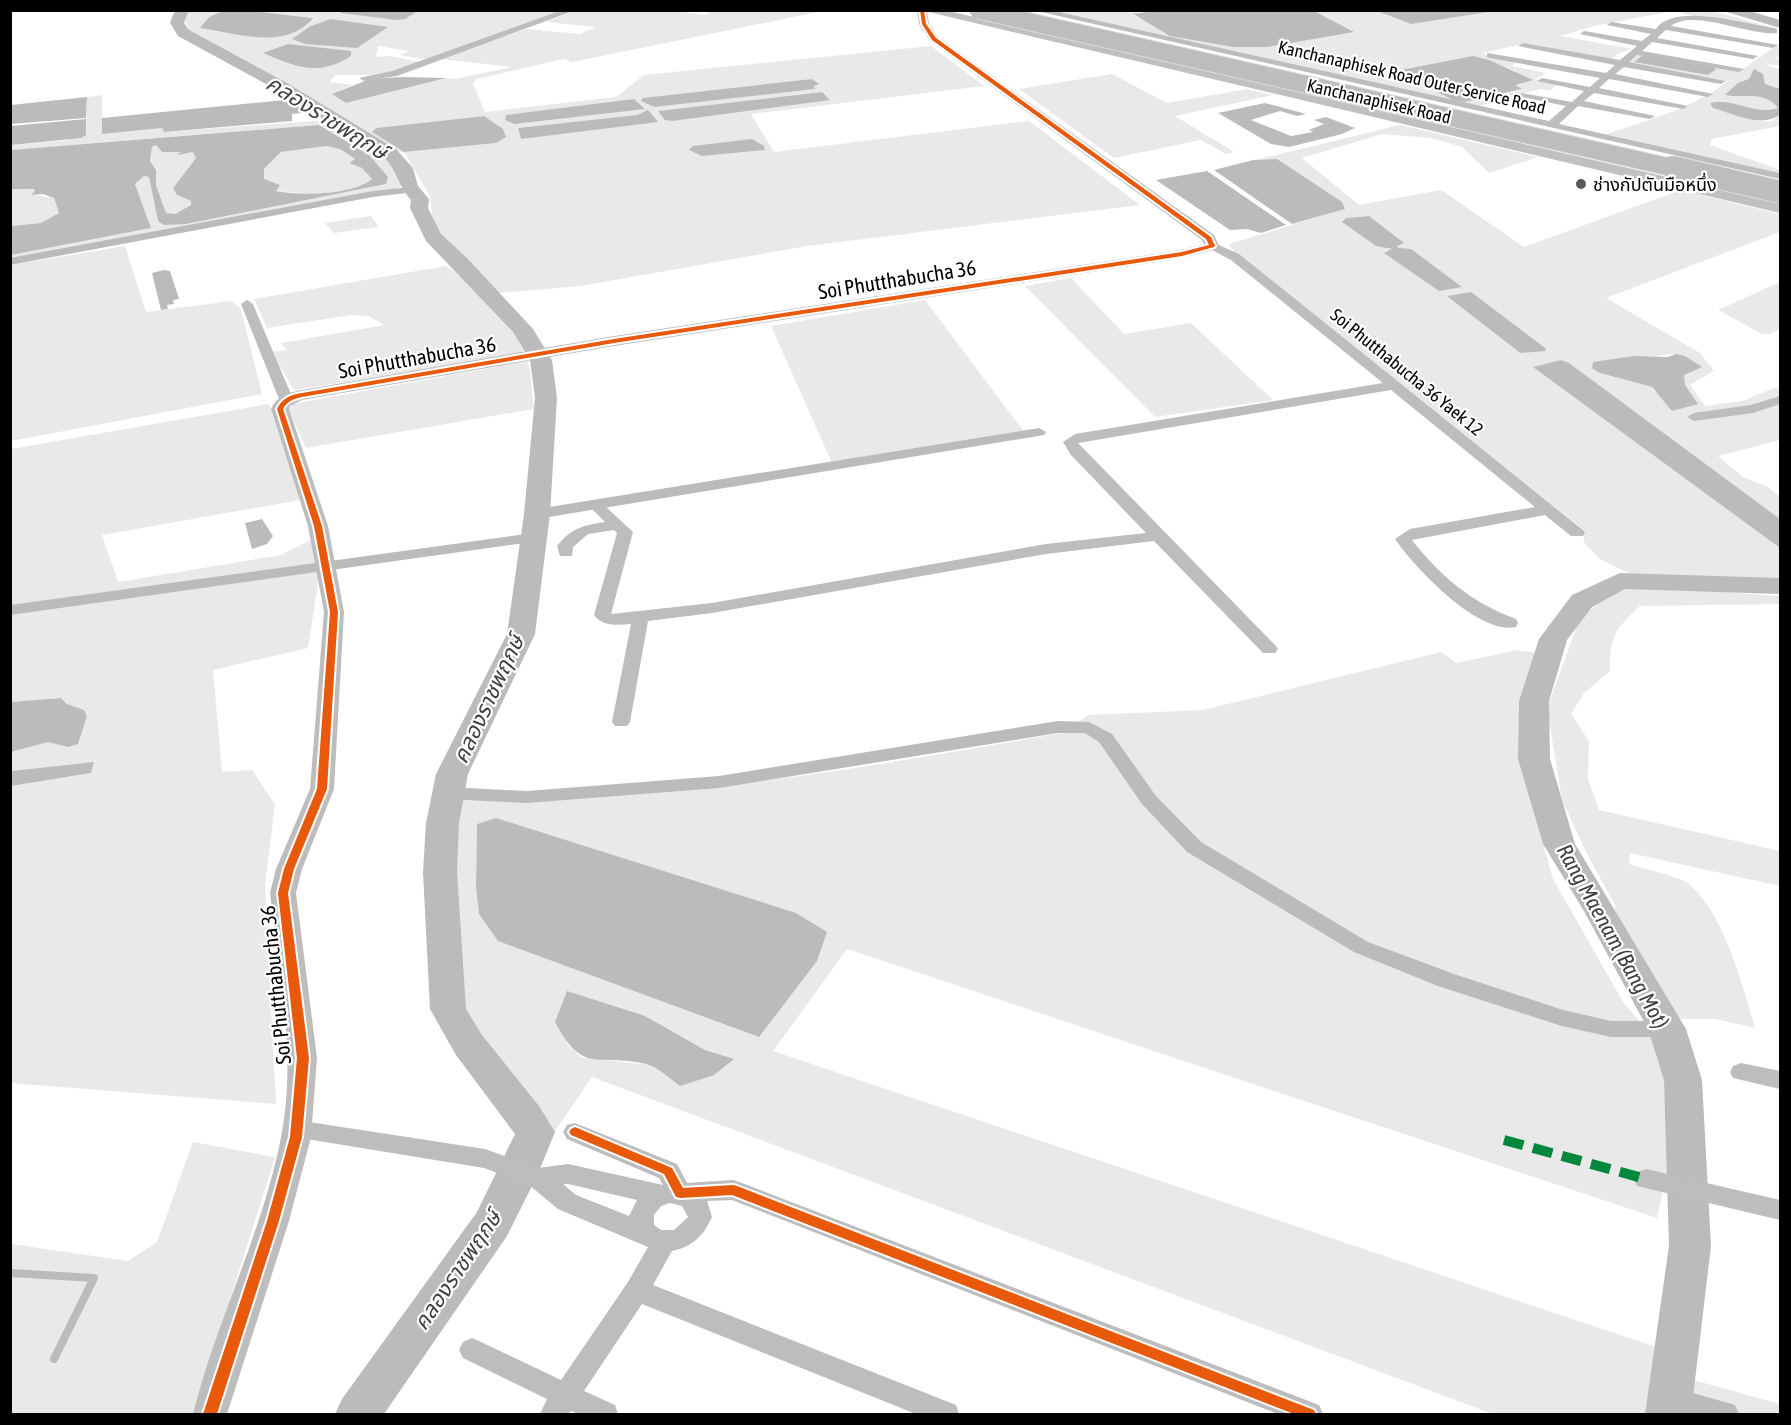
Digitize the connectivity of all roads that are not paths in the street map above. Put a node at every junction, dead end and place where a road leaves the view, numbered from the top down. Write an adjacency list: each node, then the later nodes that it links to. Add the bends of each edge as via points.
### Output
1 (572, 10): 20 (street, via 394,74)
2 (924, 10): 10 (main road); 38 (street, via 924,24 934,39 1209,238)
3 (978, 10): 36 (highway, Kanchanaphisek Road, bridge)
4 (1011, 10): 35 (highway, Kanchanaphisek Road)
5 (1036, 10): 6 (street, Kanchanaphisek Road Outer Service Road)
6 (1081, 21): 10 (street); 29 (street, Kanchanaphisek Road Outer Service Road)
7 (1611, 25): 11 (street)
8 (1774, 31): 11 (street, via 1690,17 1671,21)
9 (1584, 34): 11 (street)
10 (1036, 36): 32 (main road)
11 (1653, 36): 12 (street); 14 (street); 16 (street)
12 (1773, 45)
13 (1524, 46): 17 (street)
14 (1634, 52): 17 (street); 18 (street)
15 (1490, 55): 19 (street)
16 (1753, 56)
17 (1620, 63): 19 (street); 22 (street)
18 (1739, 69)
19 (1605, 76): 23 (street); 24 (street)
20 (364, 78)
21 (1542, 81): 23 (street)
22 (1721, 81)
23 (1591, 89): 26 (street); 28 (street)
24 (1708, 94)
25 (1524, 95): 26 (street)
26 (1575, 104): 30 (street); 31 (street)
27 (1486, 105): 31 (street)
28 (1683, 106)
29 (1469, 107): 31 (street, Kanchanaphisek Road Outer Service Road); 32 (street)
30 (1650, 116)
31 (1553, 123): 33 (street); 34 (street, Kanchanaphisek Road Outer Service Road)
32 (1433, 128): 37 (main road)
33 (1607, 131)
34 (1780, 176)
35 (1780, 183)
36 (1780, 192)
37 (1780, 208)
38 (1212, 246): 40 (street, Soi Phutthabucha 36 Yaek 12, via 1235,257); 41 (street, Soi Phutthabucha 36, via 1182,254 733,322)
39 (247, 304): 41 (street)
40 (1395, 385): 45 (street, Soi Phutthabucha 36 Yaek 12); 48 (street, via 1075,438 1070,445)
41 (286, 399): 56 (street, Soi Phutthabucha 36, via 280,409 327,564 334,612 322,789 289,869 284,893 303,1058)
42 (1780, 400): 43 (street, via 1753,409)
43 (1694, 417)
44 (600, 509): 46 (street)
45 (1550, 509): 47 (street, Soi Phutthabucha 36 Yaek 12); 51 (street, via 1410,534 1403,539 1436,580 1471,608)
46 (619, 525): 49 (street, via 576,534 565,546); 50 (street, via 625,532 624,540 602,615 606,619)
47 (1577, 533)
48 (1158, 536): 50 (street, via 1046,549); 52 (street)
49 (566, 553)
50 (639, 619): 53 (street)
51 (1510, 623)
52 (1269, 649)
53 (621, 722)
54 (1741, 1072): 55 (street)
55 (1780, 1080)
56 (297, 1129): 58 (street, via 485,1159); 66 (street, Soi Phutthabucha 36, via 273,1221)
57 (575, 1132): 60 (street, via 668,1171)
58 (533, 1177): 60 (street, via 568,1174); 62 (street, via 567,1202)
59 (1646, 1179): 61 (street)
60 (670, 1194): 62 (street, via 645,1205 641,1213 642,1229); 62 (street, via 695,1202 700,1217 684,1238); 69 (street, via 733,1190)
61 (1780, 1210)
62 (656, 1238): 63 (street)
63 (637, 1290): 65 (street); 68 (street)
64 (472, 1350): 65 (street)
65 (559, 1405): 67 (street)
66 (210, 1414)
67 (605, 1414)
68 (946, 1414)
69 (1309, 1414)

